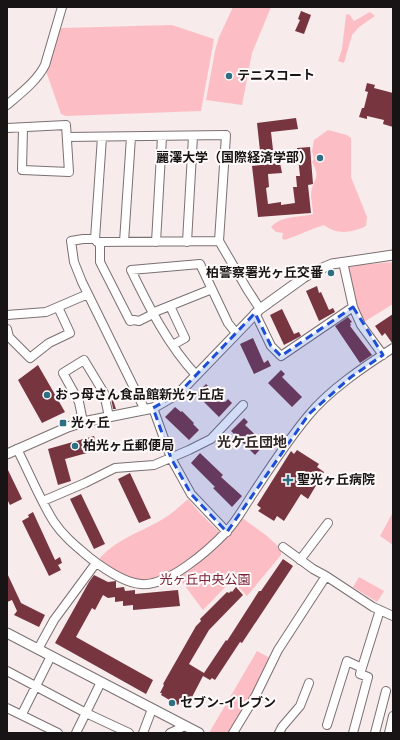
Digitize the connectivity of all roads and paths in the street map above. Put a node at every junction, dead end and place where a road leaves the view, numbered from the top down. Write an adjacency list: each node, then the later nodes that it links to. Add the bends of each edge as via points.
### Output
1 (62, 7): 2 (street, via 41,73)
2 (7, 105)
3 (7, 128): 4 (street)
4 (23, 128): 7 (street, via 66,125); 7 (street, via 22,170 69,172)
5 (162, 136): 6 (street); 9 (street); 13 (street)
6 (194, 136): 11 (street, via 226,135); 14 (street)
7 (67, 137): 8 (street)
8 (102, 137): 9 (street); 10 (street)
9 (131, 137): 12 (street)
10 (98, 241): 12 (street); 18 (street, via 71,241 74,262); 23 (street, via 100,262 130,321 140,321)
11 (219, 241): 14 (street); 22 (street)
12 (124, 242): 13 (street)
13 (156, 242): 14 (street)
14 (187, 242)
15 (393, 254): 16 (street)
16 (343, 262): 21 (street); 22 (street, via 313,272)
17 (212, 289): 19 (street); 23 (street, via 200,264 131,270); 26 (street, via 228,323)
18 (88, 294): 20 (street); 32 (street)
19 (170, 306): 23 (street); 27 (street, via 185,338)
20 (58, 307): 24 (street, via 46,312); 25 (street, via 70,333 49,342 30,358 9,337)
21 (353, 307): 22 (street, via 281,356 270,346); 29 (street, via 361,325)
22 (258, 311): 26 (street)
23 (153, 314): 27 (street)
24 (7, 315)
25 (7, 329)
26 (236, 333): 30 (street)
27 (173, 345): 30 (street)
28 (393, 348): 29 (street)
29 (383, 355): 40 (street, via 351,377 309,414 285,445)
30 (196, 374): 32 (street, via 179,393)
31 (243, 404): 37 (street, via 211,439)
32 (149, 409): 33 (street); 37 (street)
33 (109, 417): 34 (street); 34 (street, via 104,393 84,360 63,372 79,402)
34 (83, 422): 35 (street)
35 (17, 449): 36 (street); 38 (street)
36 (7, 454)
37 (171, 458): 38 (street, via 154,465 115,468); 40 (street, via 191,494)
38 (43, 501): 43 (street, via 65,537)
39 (328, 523): 42 (street)
40 (227, 532): 43 (street, via 186,566 158,582 141,585 133,583)
41 (283, 547): 42 (street)
42 (300, 560): 44 (street)
43 (96, 563): 48 (street, via 54,620)
44 (326, 576): 45 (street); 69 (street, via 278,650 256,695)
45 (380, 610): 46 (street); 50 (street)
46 (393, 616)
47 (7, 633): 48 (street)
48 (38, 649): 49 (street)
49 (51, 656): 52 (street); 54 (street)
50 (362, 668): 61 (street, via 347,661); 71 (street, via 360,674 368,677)
51 (7, 671): 54 (street)
52 (101, 682): 57 (street); 58 (street)
53 (309, 683): 70 (street, via 300,706)
54 (36, 686): 58 (street); 59 (street)
55 (386, 691): 72 (street)
56 (7, 708): 59 (street)
57 (152, 709): 62 (street); 66 (street)
58 (86, 713): 64 (street); 65 (street)
59 (22, 714): 63 (street)
60 (393, 716): 73 (street)
61 (327, 725)
62 (185, 726): 67 (street); 68 (street)
63 (53, 732)
64 (76, 733)
65 (128, 733)
66 (143, 733)
67 (170, 733)
68 (199, 733)
69 (233, 733)
70 (279, 733)
71 (353, 733)
72 (375, 733)
73 (389, 733)

